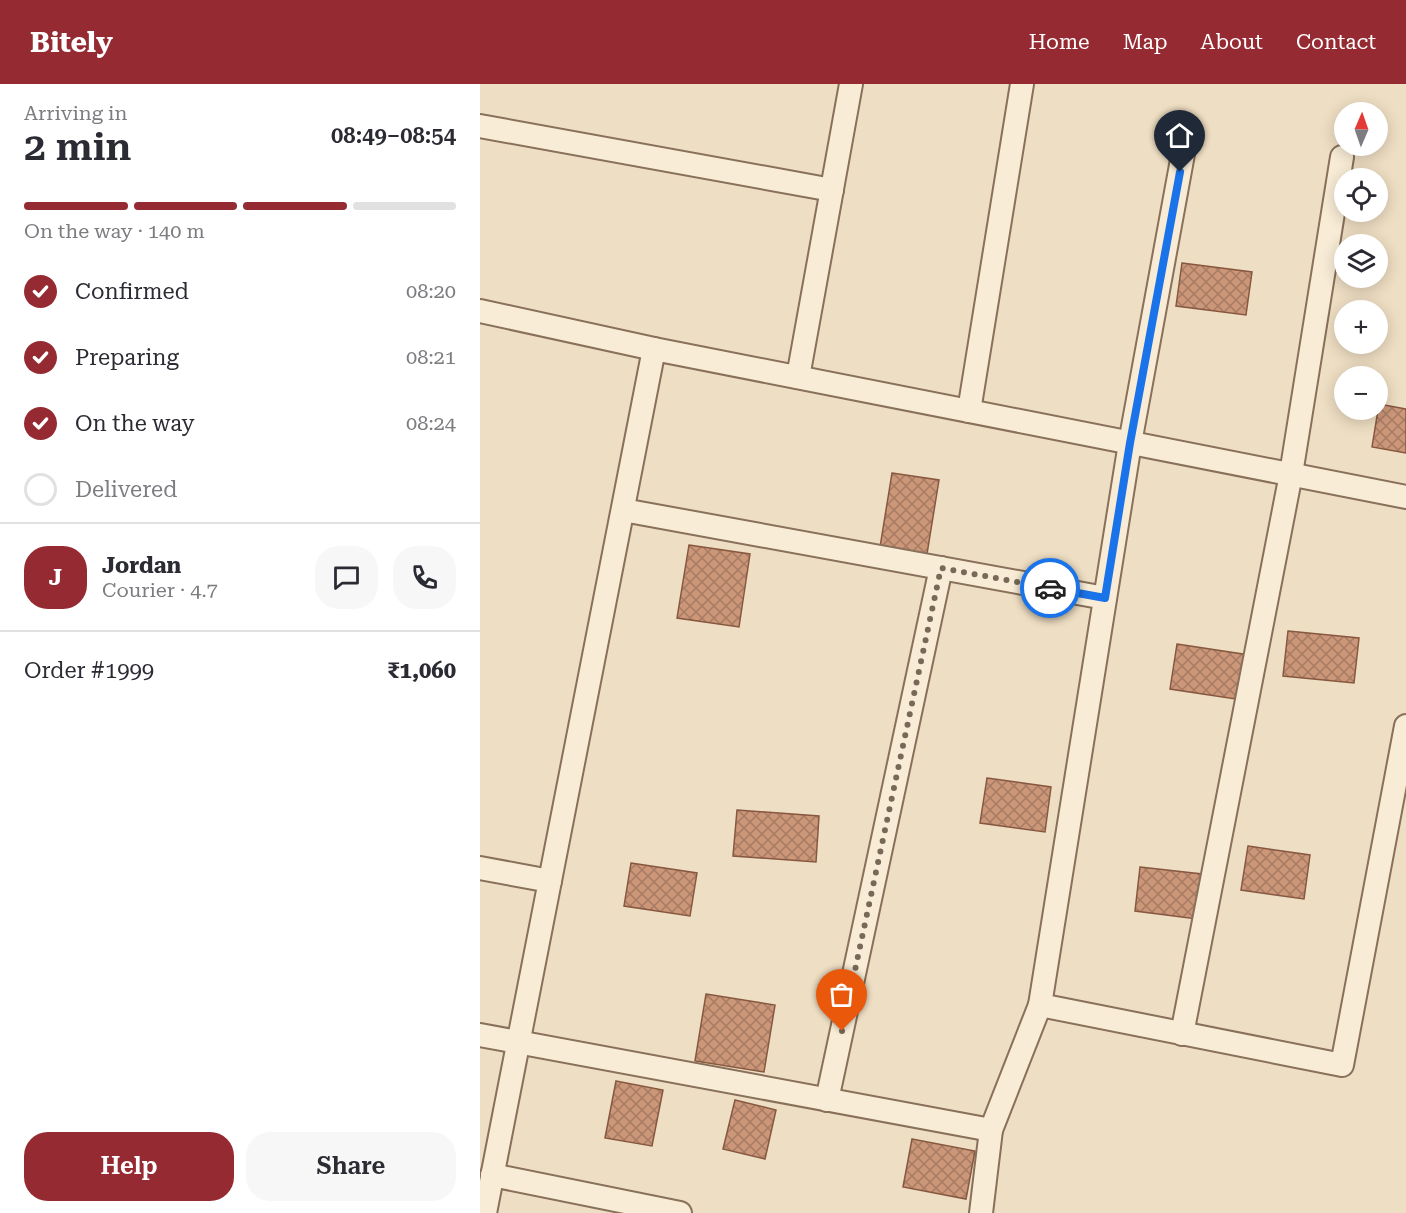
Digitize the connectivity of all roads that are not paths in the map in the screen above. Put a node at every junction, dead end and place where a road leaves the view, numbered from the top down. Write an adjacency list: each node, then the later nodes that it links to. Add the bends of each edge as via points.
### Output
1 (851, 84): 6 (street)
2 (1022, 84): 10 (street)
3 (480, 126): 6 (street)
4 (1188, 127): 11 (street)
5 (1342, 157): 12 (street)
6 (832, 190): 9 (street)
7 (480, 311): 8 (street)
8 (654, 349): 9 (street); 14 (street)
9 (798, 377): 10 (street)
10 (969, 411): 11 (street)
11 (1130, 443): 12 (street); 16 (street)
12 (1291, 474): 13 (street); 21 (street)
13 (1406, 497)
14 (623, 510): 15 (street); 19 (street)
15 (941, 568): 16 (street); 24 (street)
16 (1105, 598): 20 (street)
17 (1406, 726): 21 (street, via 1342,1065)
18 (480, 868): 19 (street)
19 (550, 881): 23 (street)
20 (1040, 1005): 21 (street); 25 (street)
21 (1182, 1034)
22 (480, 1035): 23 (street)
23 (519, 1042): 24 (street); 26 (street)
24 (827, 1100): 25 (street)
25 (991, 1130): 30 (street)
26 (492, 1175): 27 (street); 28 (street)
27 (642, 1209): 29 (street)
28 (485, 1213)
29 (680, 1213)
30 (981, 1213)

